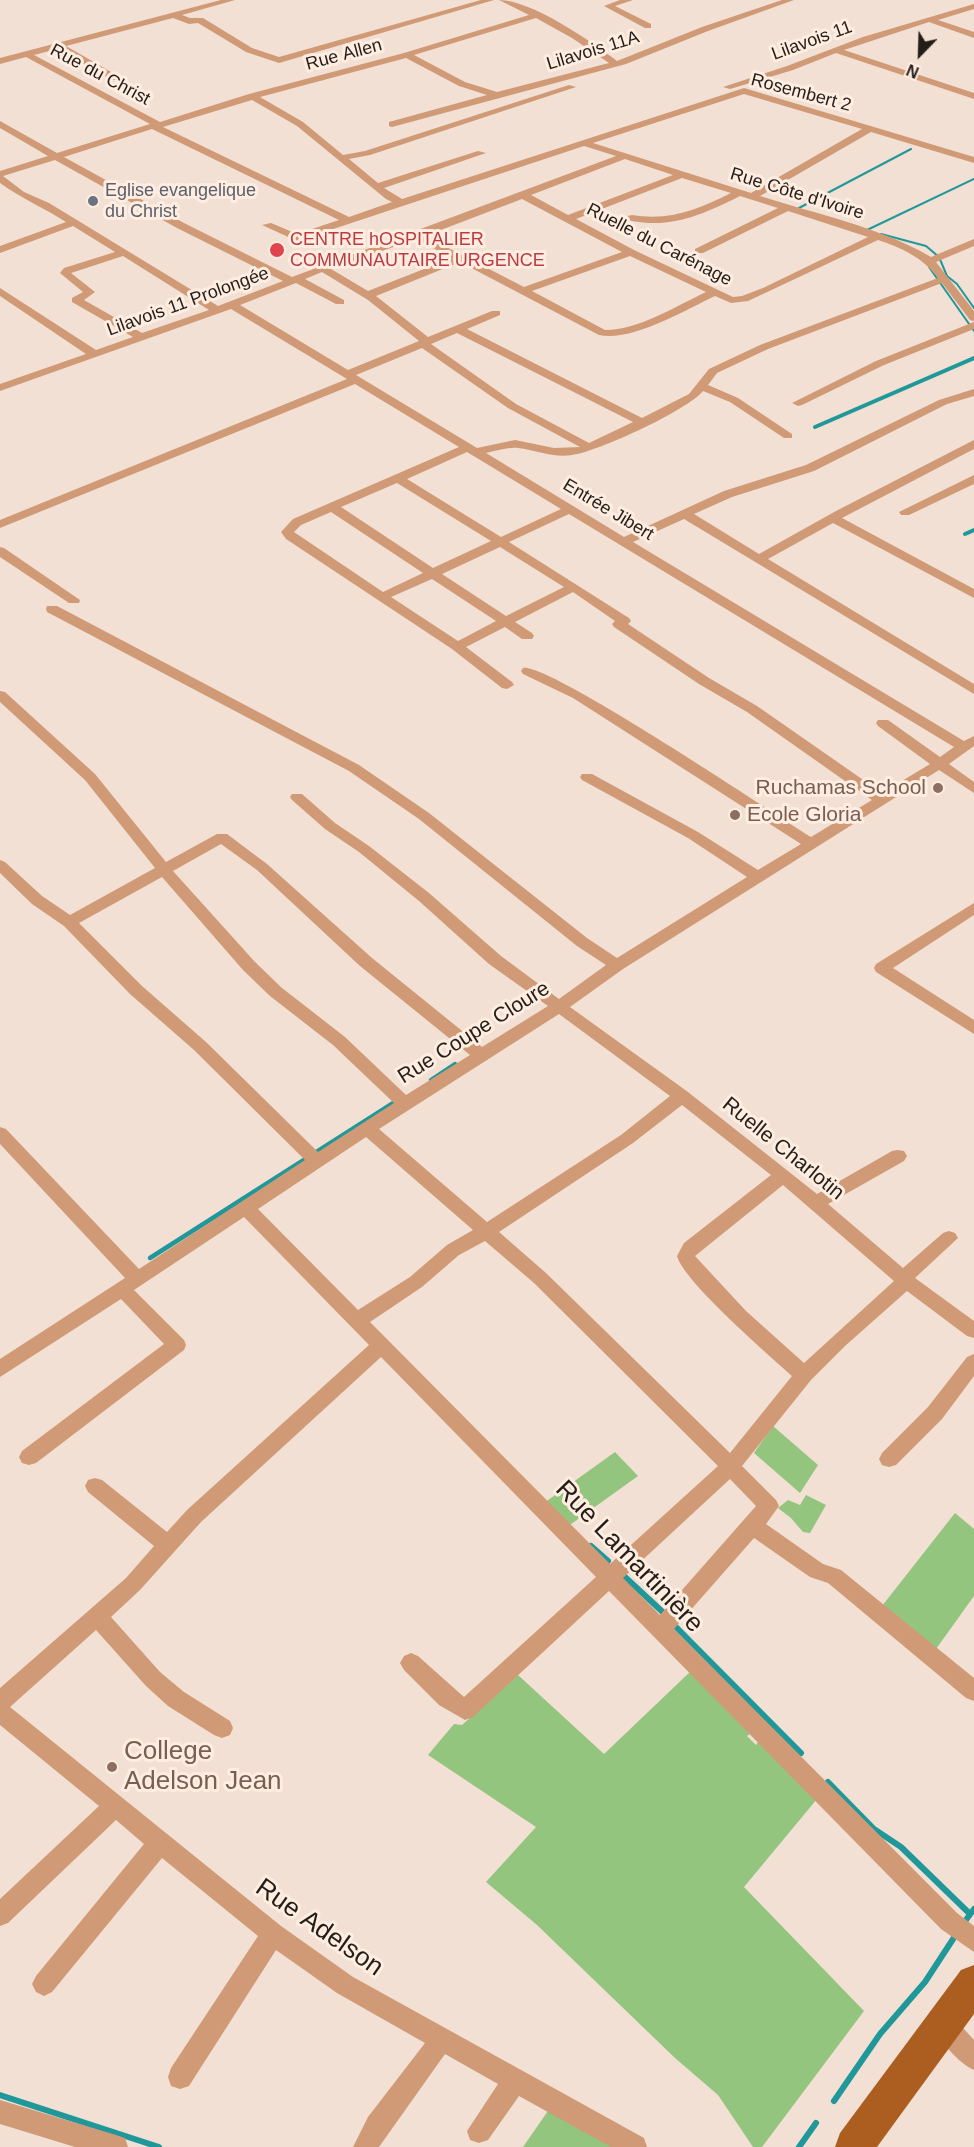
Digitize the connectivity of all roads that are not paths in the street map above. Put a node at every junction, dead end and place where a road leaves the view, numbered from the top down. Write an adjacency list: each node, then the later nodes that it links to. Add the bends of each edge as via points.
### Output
1 (231, 0): 7 (street)
2 (490, 0): 7 (street, via 279,60 249,50 200,20 189,21)
3 (503, 0): 8 (street)
4 (629, 0): 10 (street, via 608,6)
5 (790, 0): 17 (street, Lilavois 11A)
6 (974, 6): 9 (street, Lilavois 11)
7 (174, 15): 12 (street)
8 (537, 15): 15 (street, Rue Allen); 17 (street, via 593,45)
9 (931, 20): 11 (street); 13 (street, Lilavois 11)
10 (648, 26)
11 (974, 35)
12 (57, 45): 14 (street); 19 (street)
13 (838, 51): 20 (street, Lilavois 11); 24 (street)
14 (25, 53): 16 (street); 27 (street, Rue du Christ)
15 (407, 55): 22 (street, via 462,84); 23 (street, Rue Allen)
16 (0, 61)
17 (615, 64): 18 (street, Lilavois 11A)
18 (573, 76): 22 (street, Lilavois 11A); 34 (street, via 583,82 368,153)
19 (115, 78)
20 (731, 86): 21 (street); 28 (street, Lilavois 11, via 644,114)
21 (744, 91): 28 (street, Rosembert 2); 29 (street, Rosembert 2)
22 (497, 95): 26 (street, Lilavois 11A)
23 (252, 96): 27 (street, Rue Allen); 34 (street, via 300,124)
24 (974, 96)
25 (0, 124): 32 (street)
26 (392, 124)
27 (156, 125): 32 (street, Rue Allen); 46 (street, Rue du Christ)
28 (632, 126): 30 (street, Rosembert 2)
29 (870, 129): 35 (street, Rosembert 2); 41 (street)
30 (583, 143): 33 (street, Rue Côte d'Ivoire); 42 (street, Rosembert 2)
31 (481, 153): 38 (street)
32 (56, 155): 37 (street, Rue Allen); 60 (street, via 114,191 242,258)
33 (622, 157): 36 (street, Rue Côte d'Ivoire); 40 (street, Lilavois 11 Prolongée)
34 (341, 158): 38 (street)
35 (974, 160)
36 (681, 175): 39 (street, Rue Côte d'Ivoire); 44 (street)
37 (0, 176): 47 (street, via 21,194)
38 (377, 187): 42 (street)
39 (739, 193): 41 (street, Rue Côte d'Ivoire); 45 (street, via 688,216 663,222)
40 (523, 195): 44 (street, Ruelle du Carénage); 49 (street, Lilavois 11 Prolongée)
41 (752, 197): 43 (street, Rue Côte d'Ivoire)
42 (402, 203): 46 (street, Rosembert 2)
43 (787, 208): 50 (street, Rue Côte d'Ivoire); 53 (street)
44 (570, 218): 54 (street, Ruelle du Carénage)
45 (632, 218)
46 (348, 220): 48 (street, Rosembert 2, via 297,238)
47 (74, 222): 52 (street); 55 (street)
48 (267, 225)
49 (417, 235): 56 (street); 58 (street, Lilavois 11 Prolongée)
50 (879, 236): 57 (street, Rue Côte d'Ivoire); 63 (street, Ruelle du Carénage, via 744,299 731,300)
51 (974, 242): 57 (street)
52 (0, 250)
53 (699, 251)
54 (630, 252): 62 (street); 63 (street, Ruelle du Carénage)
55 (123, 253): 67 (street); 72 (street, via 65,273 90,292 76,300)
56 (461, 258): 62 (street); 64 (street)
57 (932, 260): 59 (street, Rue Côte d'Ivoire)
58 (323, 268): 60 (street, Lilavois 11 Prolongée); 64 (street)
59 (945, 279): 69 (street, Rue Côte d'Ivoire); 76 (street, via 764,347 713,372)
60 (295, 280): 65 (street); 66 (street, Lilavois 11 Prolongée)
61 (0, 291): 74 (street)
62 (523, 291): 63 (street, via 603,333 612,334)
63 (713, 293)
64 (368, 296): 73 (street)
65 (340, 302)
66 (232, 305): 67 (street, Lilavois 11 Prolongée); 75 (street, Entrée Jibert)
67 (217, 310): 72 (street, Lilavois 11 Prolongée)
68 (496, 313): 71 (street)
69 (974, 318)
70 (974, 325): 79 (street, via 880,363)
71 (460, 330): 73 (street); 80 (street)
72 (141, 337): 74 (street, Lilavois 11 Prolongée)
73 (425, 343): 75 (street); 83 (street, via 512,406)
74 (94, 354): 77 (street, Lilavois 11 Prolongée)
75 (352, 378): 84 (street, Entrée Jibert); 92 (street)
76 (701, 386): 80 (street, via 683,403); 81 (street, via 734,400)
77 (0, 388)
78 (974, 392): 90 (street, via 943,402 810,468)
79 (798, 403)
80 (642, 422): 83 (street)
81 (788, 436)
82 (974, 444): 91 (street)
83 (589, 447): 84 (street, via 571,452 514,444)
84 (473, 449): 85 (street); 88 (street, Entrée Jibert)
85 (399, 478): 87 (street); 94 (street)
86 (974, 479): 89 (street)
87 (332, 507): 97 (street); 100 (street, via 297,522 287,532)
88 (570, 509): 93 (street, Entrée Jibert); 94 (street)
89 (905, 512)
90 (683, 513): 93 (street); 96 (street)
91 (833, 518): 96 (street); 99 (street)
92 (0, 524)
93 (624, 541): 111 (street, Entrée Jibert, via 696,587)
94 (500, 542): 97 (street); 98 (street)
95 (0, 551): 101 (street)
96 (760, 559): 108 (street)
97 (434, 573): 100 (street); 103 (street)
98 (574, 587): 103 (street); 116 (street, via 704,681 752,709)
99 (974, 594)
100 (382, 597): 105 (street)
101 (74, 600)
102 (52, 609): 123 (street, via 354,768 424,816 582,942)
103 (505, 621): 104 (street); 105 (street)
104 (527, 636)
105 (457, 646): 107 (street)
106 (528, 671): 117 (street, via 578,695)
107 (507, 685)
108 (974, 690)
109 (0, 695): 119 (street, via 90,777)
110 (883, 723): 112 (street)
111 (969, 743): 112 (street, Rue Coupe Cloure)
112 (938, 765): 114 (street); 116 (street, Rue Coupe Cloure)
113 (587, 777): 120 (street, via 693,835)
114 (974, 789)
115 (297, 797): 124 (street, Ruelle Charlotin, via 424,897 495,960)
116 (882, 800): 117 (street, Rue Coupe Cloure)
117 (811, 844): 120 (street, Rue Coupe Cloure)
118 (0, 865): 122 (street, via 37,900)
119 (165, 871): 122 (street); 126 (street, via 222,837); 128 (street, via 276,992 339,1041)
120 (758, 877): 123 (street, Rue Coupe Cloure)
121 (974, 908): 125 (street, via 882,968)
122 (69, 922): 132 (street)
123 (617, 965): 124 (street, Rue Coupe Cloure)
124 (560, 1006): 126 (street, Rue Coupe Cloure); 127 (street, Ruelle Charlotin)
125 (974, 1028)
126 (481, 1055): 128 (street, Rue Coupe Cloure)
127 (682, 1096): 133 (street, Ruelle Charlotin); 136 (street, via 627,1139)
128 (405, 1104): 129 (street, Rue Coupe Cloure)
129 (367, 1128): 132 (street, Rue Coupe Cloure); 136 (street)
130 (0, 1133): 139 (street)
131 (898, 1156): 134 (street)
132 (317, 1161): 135 (street, Rue Coupe Cloure)
133 (783, 1175): 134 (street, Ruelle Charlotin); 145 (street, via 690,1248 686,1256 688,1263 740,1316)
134 (815, 1203): 138 (street, Ruelle Charlotin)
135 (247, 1209): 139 (street, Rue Coupe Cloure); 140 (street, Rue Lamartinière)
136 (487, 1231): 140 (street, via 453,1250 416,1281); 148 (street, via 548,1286)
137 (949, 1238): 138 (street)
138 (904, 1280): 141 (street, Ruelle Charlotin); 145 (street)
139 (130, 1284): 144 (street, Rue Coupe Cloure); 146 (street, via 177,1345)
140 (358, 1320): 142 (street, Rue Lamartinière)
141 (974, 1331)
142 (382, 1344): 151 (street, via 194,1516); 152 (street, Rue Lamartinière)
143 (974, 1362): 147 (street, via 935,1413)
144 (0, 1369)
145 (804, 1375): 148 (street)
146 (29, 1457)
147 (889, 1459)
148 (730, 1467): 150 (street, via 769,1506); 152 (street)
149 (95, 1486): 151 (street)
150 (751, 1525): 154 (street); 156 (street, via 817,1571 834,1576)
151 (168, 1545): 153 (street)
152 (608, 1578): 154 (street, Rue Lamartinière); 155 (street, via 465,1710)
153 (97, 1616): 157 (street); 159 (street, via 153,1679)
154 (666, 1624): 163 (street, Rue Lamartinière)
155 (411, 1663)
156 (974, 1690)
157 (0, 1702)
158 (0, 1712): 160 (street, Rue Adelson)
159 (222, 1728)
160 (115, 1806): 161 (street, Rue Adelson); 162 (street)
161 (160, 1842): 164 (street, Rue Adelson); 166 (street)
162 (0, 1915)
163 (962, 1931)
164 (273, 1934): 168 (street, Rue Adelson, via 345,1985); 170 (street)
165 (974, 1983): 167 (main road)
166 (44, 1984)
167 (944, 2024): 169 (street); 177 (main road)
168 (442, 2038): 171 (street, Rue Adelson); 175 (street)
169 (974, 2058)
170 (180, 2077)
171 (516, 2079): 173 (street); 176 (street, Rue Adelson)
172 (0, 2112): 174 (street)
173 (479, 2131)
174 (116, 2147)
175 (365, 2147)
176 (635, 2147)
177 (854, 2147)

